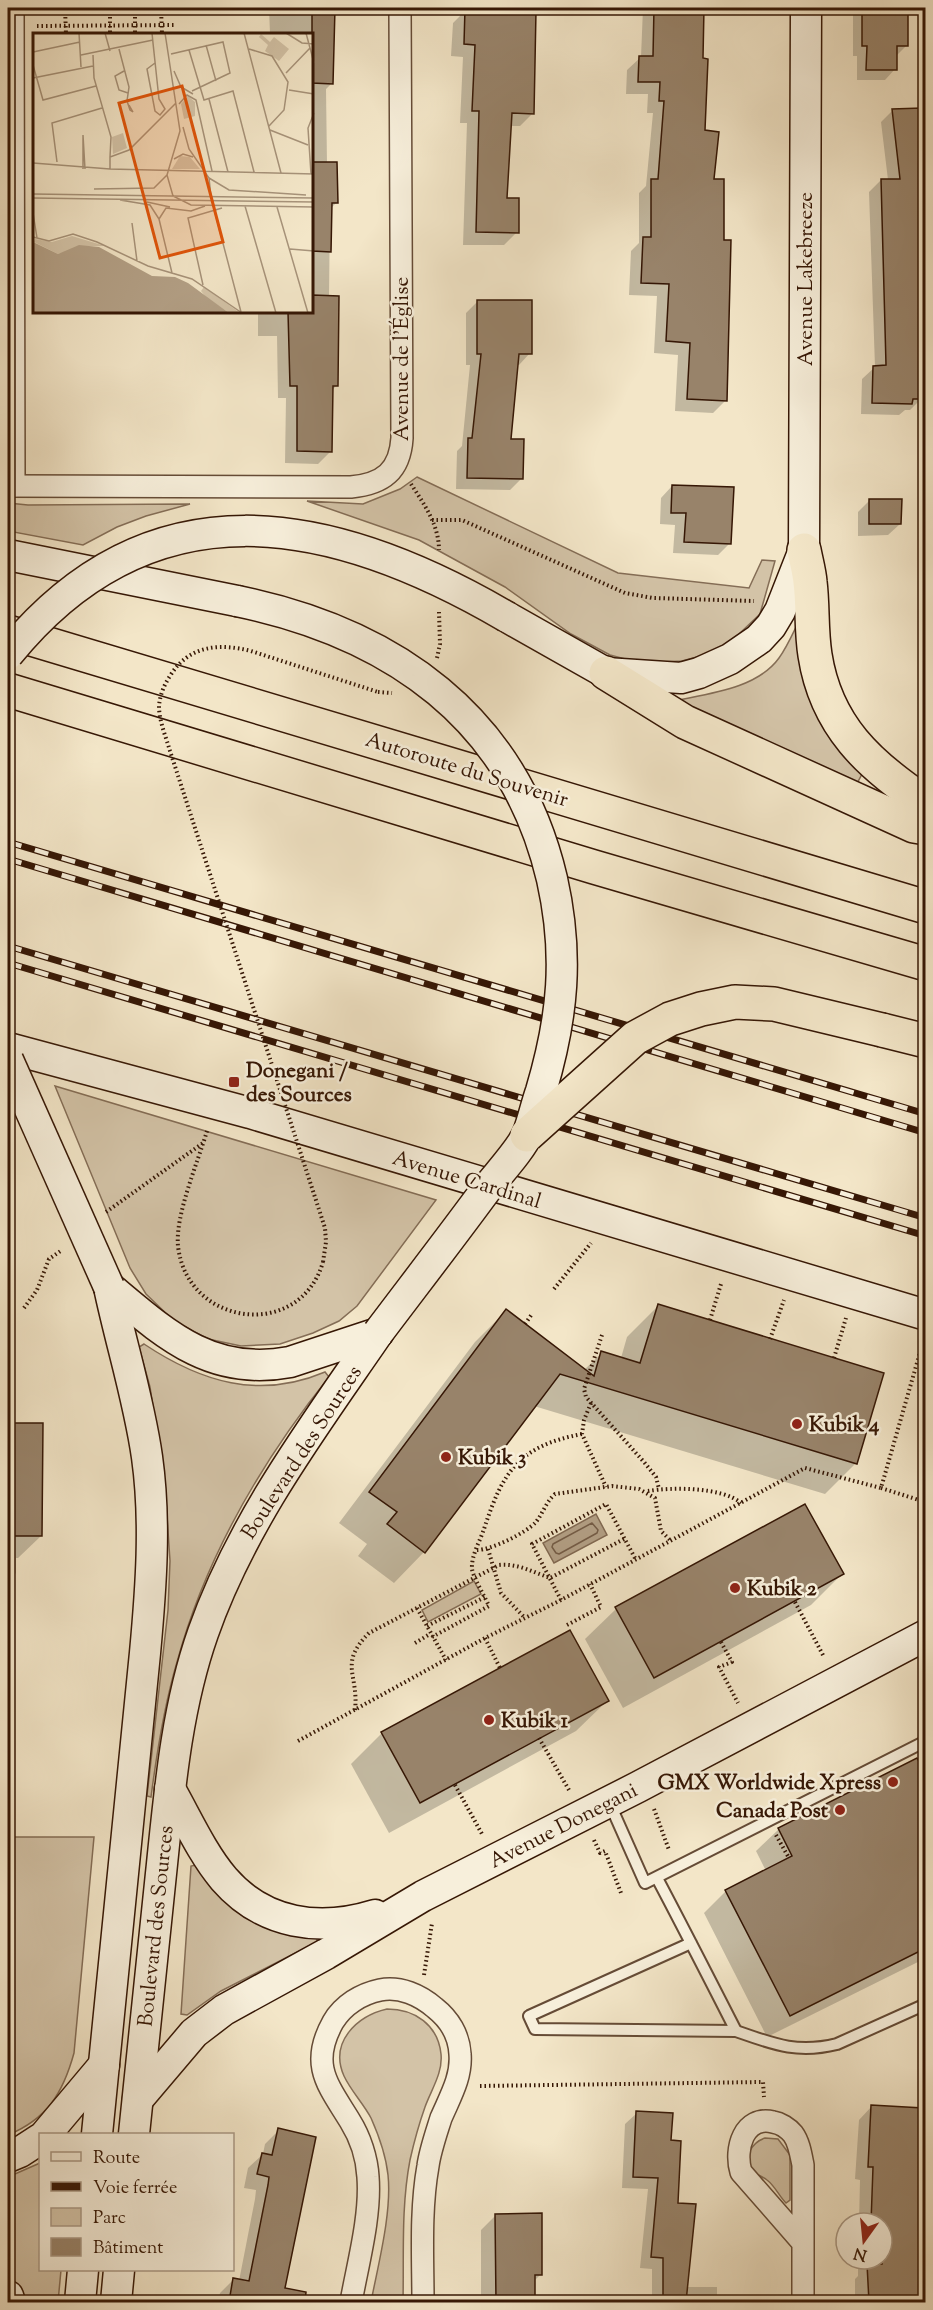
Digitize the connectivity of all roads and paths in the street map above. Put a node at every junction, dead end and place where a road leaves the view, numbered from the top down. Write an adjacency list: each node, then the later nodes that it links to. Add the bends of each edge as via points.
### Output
1 (13, 8): 18 (street)
2 (65, 8): 13 (path)
3 (110, 8): 8 (path)
4 (135, 8): 9 (path)
5 (161, 8): 10 (path)
6 (400, 8): 18 (street, Avenue de l'Église, via 402,438 401,451 390,471 375,483 351,487)
7 (806, 8): 20 (main road, Avenue Lakebreeze)
8 (111, 25): 9 (path); 13 (path); 15 (path)
9 (135, 25): 10 (path); 16 (path)
10 (161, 25): 11 (path); 17 (path)
11 (175, 25)
12 (37, 26): 13 (path)
13 (66, 26): 14 (path)
14 (66, 33)
15 (110, 33)
16 (135, 33)
17 (162, 33)
18 (11, 486)
19 (432, 520): 22 (path, via 462,519 625,593 653,598)
20 (804, 550): 25 (main road, via 771,626 730,659 681,678); 28 (highway, via 815,655 831,708 864,756)
21 (8, 555): 36 (main road, bridge, via 284,611 374,648 437,690 468,718 521,792 538,830 560,920 563,961 557,1030)
22 (755, 601)
23 (8, 632): 30 (highway, Autoroute du Souvenir)
24 (8, 654): 25 (main road, bridge, via 56,602 110,565 165,544 240,530 313,537 365,550 424,574)
25 (606, 673): 29 (highway, via 685,722)
26 (8, 690): 31 (highway)
27 (378, 692): 35 (path, bridge, via 225,646 207,647 188,656 174,668 163,689 159,706 162,726 325,1228 320,1272 309,1290 293,1304 260,1314 237,1313 216,1305 198,1291 184,1269 178,1230)
28 (926, 803)
29 (926, 828)
30 (926, 907)
31 (926, 964)
32 (926, 1041): 36 (highway, bridge, via 774,1005 735,1002 700,1009 670,1019 635,1038)
33 (8, 1048): 46 (main road, Avenue Cardinal, via 250,1113)
34 (8, 1060): 39 (main road, Boulevard des Sources, bridge)
35 (208, 1126)
36 (527, 1136): 47 (main road, Boulevard des Sources, bridge)
37 (591, 1242): 40 (path)
38 (722, 1281): 44 (path)
39 (109, 1287): 47 (main road, via 171,1338 220,1361 239,1365 275,1365); 105 (main road, Boulevard des Sources, via 143,1432 152,1547)
40 (554, 1289)
41 (784, 1299): 49 (path)
42 (532, 1314): 45 (path)
43 (847, 1317): 50 (path)
44 (710, 1320)
45 (525, 1324)
46 (924, 1327): 54 (path)
47 (378, 1333): 89 (main road, Boulevard des Sources, via 272,1488 243,1541 203,1632 187,1688)
48 (602, 1335): 51 (path, via 584,1389)
49 (770, 1339)
50 (834, 1358)
51 (591, 1403): 52 (path); 55 (path, via 656,1477)
52 (582, 1434): 53 (path); 61 (path, via 540,1446 510,1471 500,1485)
53 (606, 1487): 56 (path); 62 (path, via 555,1494 534,1524)
54 (881, 1488): 57 (path); 58 (path, via 806,1468)
55 (659, 1489): 56 (path); 58 (path, via 718,1492)
56 (647, 1491): 60 (path, via 655,1498 661,1531)
57 (919, 1500)
58 (741, 1503): 60 (path)
59 (624, 1539): 63 (path); 66 (path); 66 (path, via 606,1504 532,1544)
60 (671, 1541): 63 (path)
61 (477, 1550): 62 (path); 65 (path, via 472,1570)
62 (488, 1550): 64 (path)
63 (636, 1560): 67 (path)
64 (493, 1568): 65 (path); 66 (path, via 520,1566); 72 (path, via 501,1593)
65 (475, 1576): 68 (path); 71 (path)
66 (550, 1578): 69 (path)
67 (590, 1584): 69 (path); 73 (path, via 601,1607)
68 (485, 1597): 74 (path); 75 (path, via 489,1606)
69 (561, 1600): 72 (path)
70 (795, 1602): 81 (path)
71 (417, 1608): 74 (path); 84 (path, via 369,1633 359,1643 351,1665)
72 (525, 1618): 77 (path)
73 (567, 1625)
74 (427, 1626): 75 (path)
75 (431, 1635): 79 (path); 80 (path)
76 (926, 1635): 91 (main road, Avenue Donegani)
77 (485, 1638): 80 (path); 82 (path)
78 (721, 1642): 83 (path, via 732,1662 719,1667)
79 (415, 1643)
80 (446, 1660): 84 (path)
81 (826, 1660)
82 (500, 1668)
83 (739, 1706)
84 (355, 1710): 86 (path)
85 (539, 1738): 90 (path)
86 (298, 1741)
87 (926, 1741): 98 (lane)
88 (455, 1785): 94 (path)
89 (170, 1789): 100 (main road, via 224,1879 238,1893 272,1914 316,1924 340,1924 387,1911); 108 (main road, Boulevard des Sources)
90 (571, 1794)
91 (609, 1802): 98 (lane, via 645,1883); 100 (main road, Avenue Donegani)
92 (652, 1803): 95 (path, via 669,1851)
93 (776, 1834): 97 (path)
94 (484, 1839)
95 (678, 1846)
96 (600, 1853): 99 (path, via 605,1851)
97 (789, 1858)
98 (657, 1878): 101 (lane)
99 (621, 1893)
100 (428, 1906): 102 (path); 108 (main road, via 209,2020 181,2046)
101 (691, 1943): 104 (lane); 104 (lane, via 529,2016 535,2028)
102 (424, 1976)
103 (926, 2004): 104 (lane, via 837,2044 818,2048 785,2047)
104 (736, 2031)
105 (104, 2065): 109 (main road); 110 (main road, Boulevard des Sources)
106 (474, 2086): 107 (path, via 763,2082)
107 (764, 2098)
108 (138, 2099): 111 (main road, Boulevard des Sources)
109 (47, 2133)
110 (97, 2133)
111 (134, 2133)
112 (39, 2140): 113 (main road)
113 (8, 2157)
114 (802, 2243): 114 (street, via 739,2166 742,2135 764,2120 780,2123 792,2133 800,2149); 123 (street)
115 (83, 2271): 119 (main road)
116 (120, 2271): 120 (main road)
117 (8, 2296): 118 (main road)
118 (10, 2302)
119 (80, 2302)
120 (116, 2302)
121 (351, 2302): 122 (street, via 367,2208 368,2174 357,2135 324,2077 322,2048 327,2032 343,2008 371,1992 386,1989 415,1995 435,2008 452,2026 461,2055 456,2085 428,2167 423,2211)
122 (423, 2302)
123 (803, 2302)

